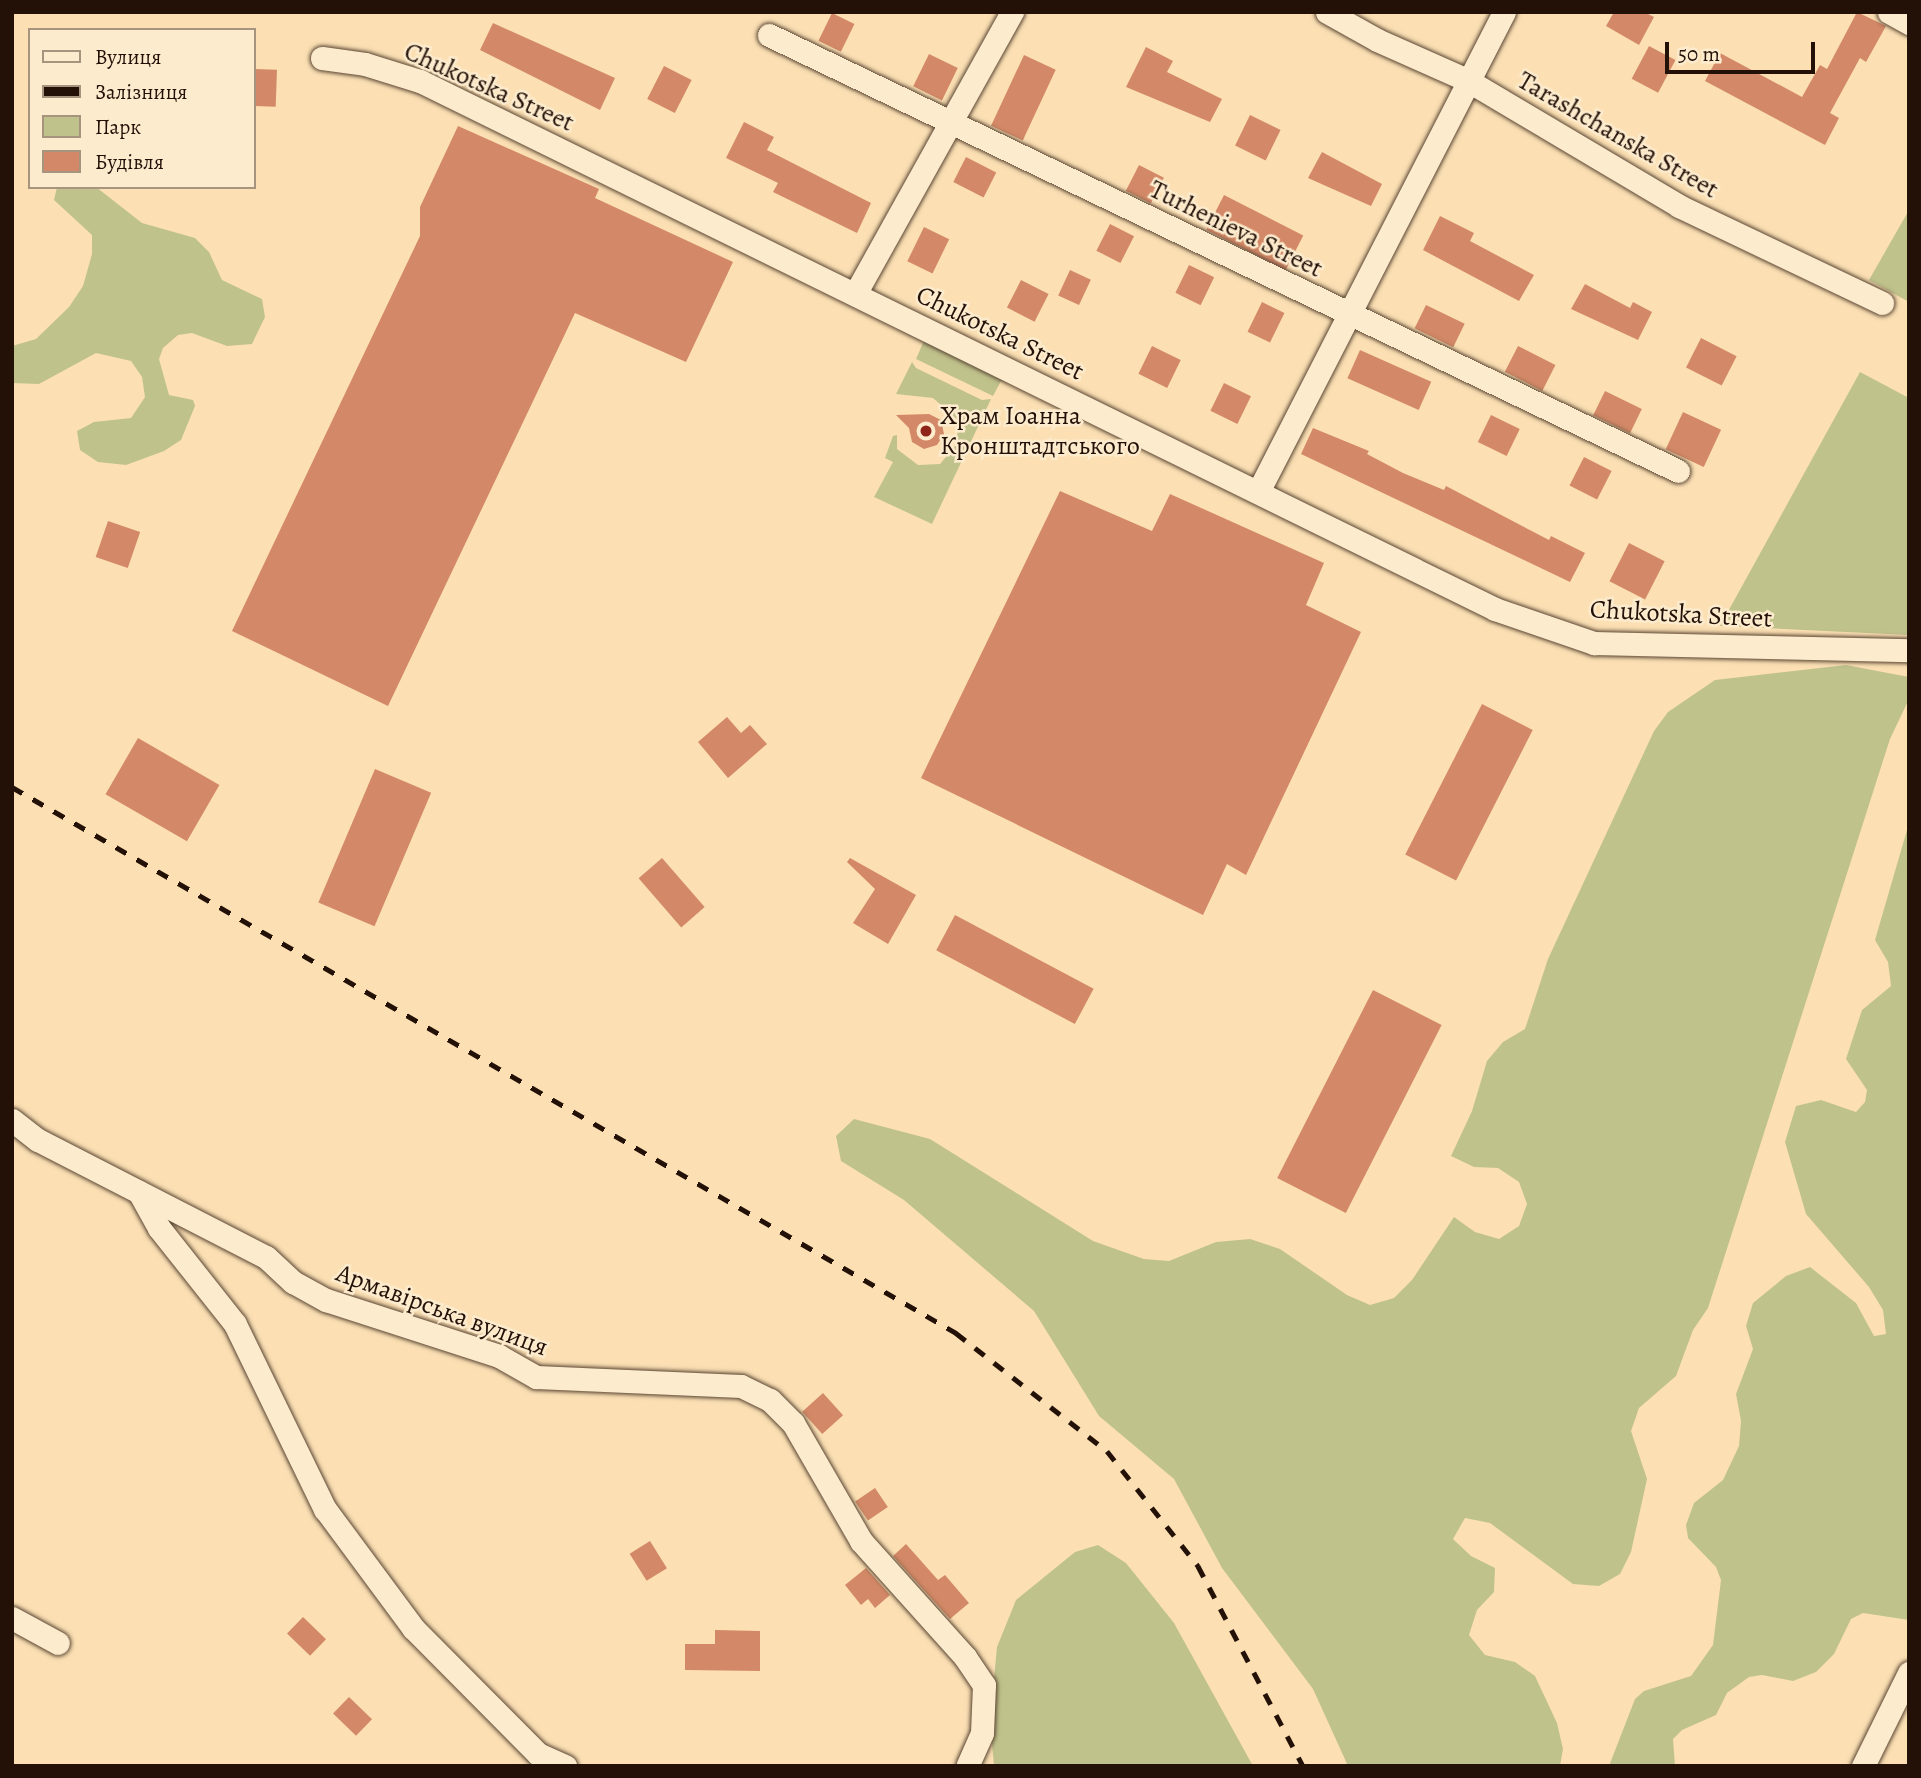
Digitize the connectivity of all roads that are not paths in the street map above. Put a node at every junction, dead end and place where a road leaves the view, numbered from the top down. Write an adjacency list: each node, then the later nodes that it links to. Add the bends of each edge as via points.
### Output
1 (1012, 12): 9 (street)
2 (1327, 12): 8 (street, Tarashchanska Street)
3 (1504, 12): 8 (street)
4 (1889, 12): 5 (street)
5 (1909, 23)
6 (769, 35): 9 (street, Turhenieva Street)
7 (322, 58): 10 (street, Chukotska Street, via 365,64 420,80)
8 (1468, 80): 11 (street, Tarashchanska Street, via 1679,206); 12 (street)
9 (955, 120): 10 (street); 12 (street, Turhenieva Street)
10 (855, 294): 14 (street, Chukotska Street)
11 (1882, 303)
12 (1350, 317): 13 (street, Turhenieva Street); 14 (street)
13 (1678, 471)
14 (1259, 490): 15 (street, Chukotska Street, via 1495,609 1594,643)
15 (1909, 650)
16 (12, 1120): 17 (street, Армавірська вулиця, via 38,1140)
17 (139, 1192): 21 (street, via 159,1228 235,1324 326,1509 414,1628 538,1754); 22 (street, Армавірська вулиця, via 266,1257 293,1282 326,1300 499,1356 536,1377 741,1386 770,1400 793,1423 861,1541 965,1657 984,1685 982,1733)
18 (12, 1618): 19 (street)
19 (58, 1643)
20 (1909, 1673): 23 (street)
21 (565, 1766)
22 (967, 1766)
23 (1863, 1766)

